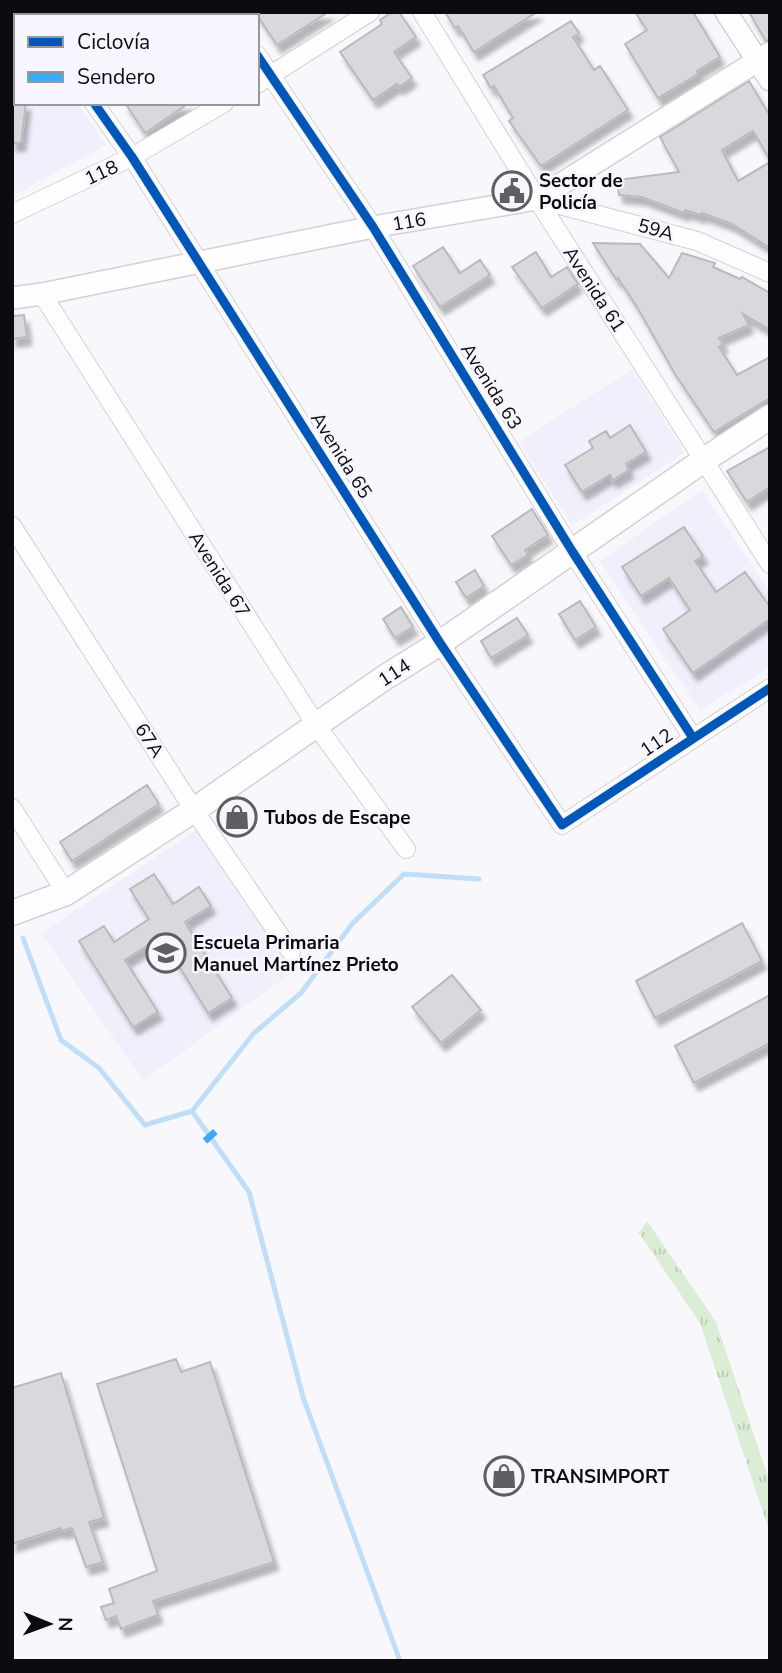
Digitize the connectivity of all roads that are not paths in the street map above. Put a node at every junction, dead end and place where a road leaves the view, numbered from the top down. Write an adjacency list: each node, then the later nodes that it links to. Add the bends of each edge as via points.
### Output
1 (370, 12): 6 (street)
2 (422, 12): 11 (street, Avenida 61)
3 (726, 12): 4 (street)
4 (763, 57): 7 (street); 11 (street, 116)
5 (259, 62): 6 (street, Avenida 63)
6 (264, 80): 13 (street, Avenida 63)
7 (770, 80)
8 (95, 105): 10 (street, Avenida 65)
9 (221, 105): 10 (street, 118)
10 (132, 157): 12 (street, 118); 14 (street, Avenida 65)
11 (537, 198): 13 (street, 116); 15 (street, 59A, via 697,241); 19 (street, Avenida 61)
12 (12, 214)
13 (373, 227): 14 (street, 116); 21 (street, Avenida 63)
14 (199, 263): 16 (street, 116); 23 (street, Avenida 65)
15 (770, 273)
16 (42, 294): 17 (street, 116); 25 (street, Avenida 67)
17 (12, 298)
18 (770, 417): 19 (main road, 114)
19 (704, 460): 21 (main road, 114); 22 (street, Avenida 61)
20 (12, 526): 28 (street, 67A)
21 (572, 551): 23 (main road, 114); 26 (street, Avenida 63)
22 (770, 564)
23 (440, 643): 25 (main road, 114); 29 (street, Avenida 65)
24 (770, 688): 26 (street, 112)
25 (316, 725): 28 (main road, 114); 30 (street, Avenida 67)
26 (693, 738): 29 (street, 112)
27 (12, 808): 31 (street)
28 (194, 810): 31 (main road, 114); 33 (street, 67A)
29 (562, 825)
30 (406, 849)
31 (66, 893): 32 (main road, 114)
32 (12, 914)
33 (291, 952)

